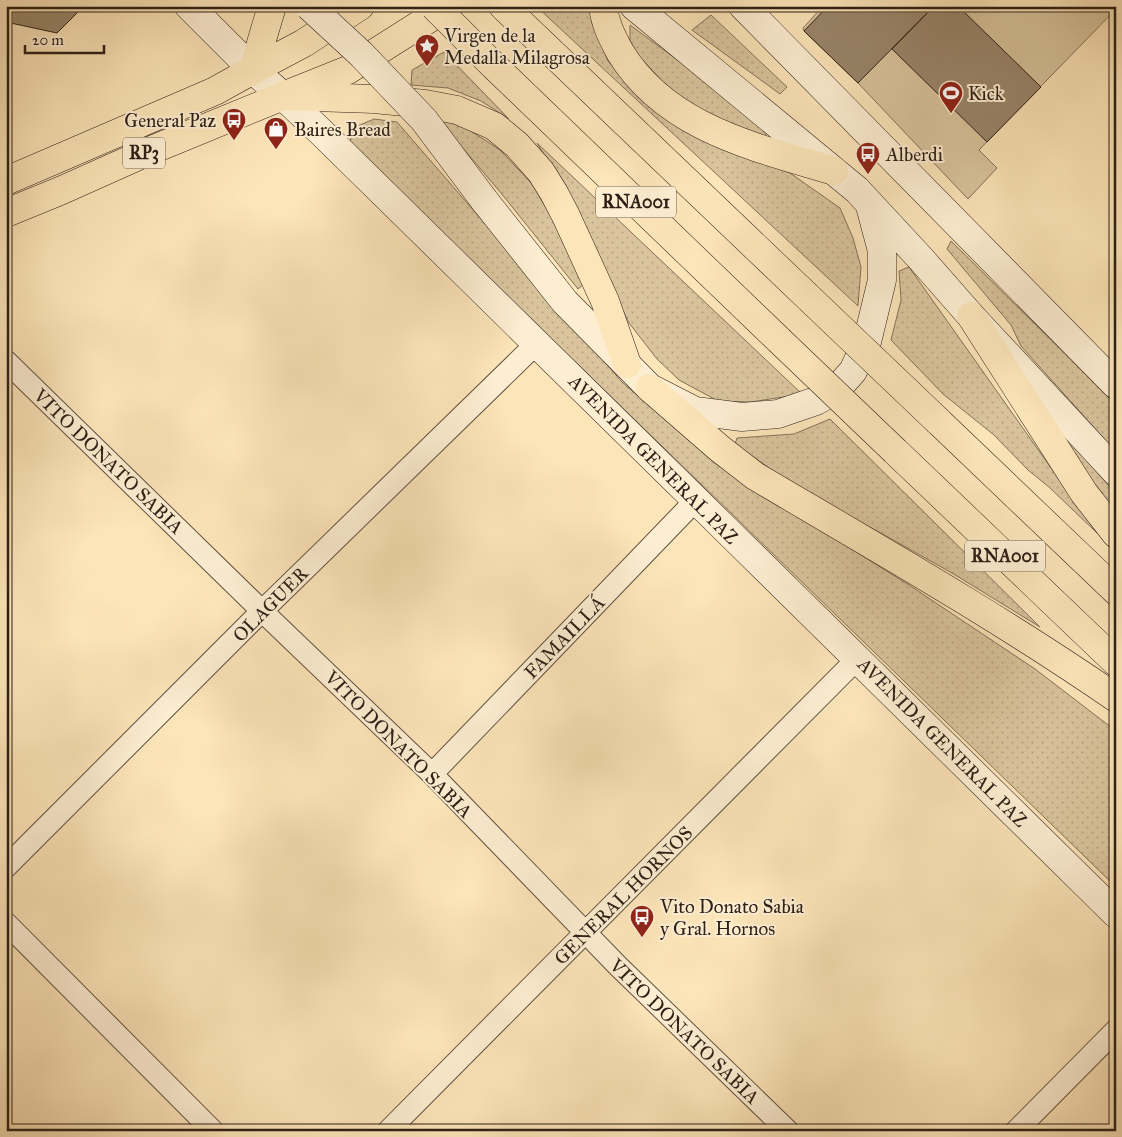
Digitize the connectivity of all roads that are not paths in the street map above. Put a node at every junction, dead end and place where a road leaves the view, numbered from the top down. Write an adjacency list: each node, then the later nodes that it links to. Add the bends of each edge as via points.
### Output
1 (189, 6): 11 (street, AVENIDA GENERAL PAZ)
2 (272, 6): 11 (main road)
3 (309, 6): 20 (street, bridge, via 361,54 424,120 565,302)
4 (360, 6): 11 (main road)
5 (434, 6): 29 (main road, RNA001, bridge)
6 (449, 6): 12 (main road, via 348,70)
7 (503, 6): 26 (main road, RNA001, bridge)
8 (603, 6): 13 (main road, via 609,33 630,68 653,93 680,112 740,143)
9 (634, 6): 13 (street)
10 (743, 6): 21 (street)
11 (253, 70): 12 (street, AVENIDA GENERAL PAZ); 14 (main road, RP3, via 215,91)
12 (283, 96): 16 (main road, RP3); 18 (street, AVENIDA GENERAL PAZ); 20 (main road, via 424,104 457,110 494,126 517,145 541,172 554,193 605,301)
13 (834, 171): 15 (street)
14 (6, 181)
15 (869, 202): 17 (street); 22 (street, via 882,251 880,288 867,342 853,371 837,389 816,401 778,414 742,418 695,411)
16 (6, 212)
17 (971, 316): 23 (street); 25 (main road, via 1084,492)
18 (536, 344): 24 (street, AVENIDA GENERAL PAZ); 27 (street, OLAGUER)
19 (6, 360): 27 (street, VITO DONATO SABIA)
20 (627, 364): 22 (street)
21 (1116, 385)
22 (650, 388): 30 (main road, via 755,476 1002,622)
23 (1116, 472)
24 (695, 501): 28 (street, AVENIDA GENERAL PAZ); 31 (street, FAMAILLÁ)
25 (1116, 534)
26 (1116, 591)
27 (262, 610): 31 (street, VITO DONATO SABIA); 32 (street, OLAGUER)
28 (858, 658): 33 (street, AVENIDA GENERAL PAZ); 35 (street, GENERAL HORNOS)
29 (1116, 662)
30 (1116, 698)
31 (432, 774): 35 (street, VITO DONATO SABIA)
32 (6, 867)
33 (1116, 914)
34 (6, 923): 37 (street)
35 (585, 933): 38 (street, GENERAL HORNOS); 39 (street, VITO DONATO SABIA)
36 (1116, 1030): 40 (street)
37 (213, 1131)
38 (388, 1131)
39 (788, 1131)
40 (1016, 1131)

